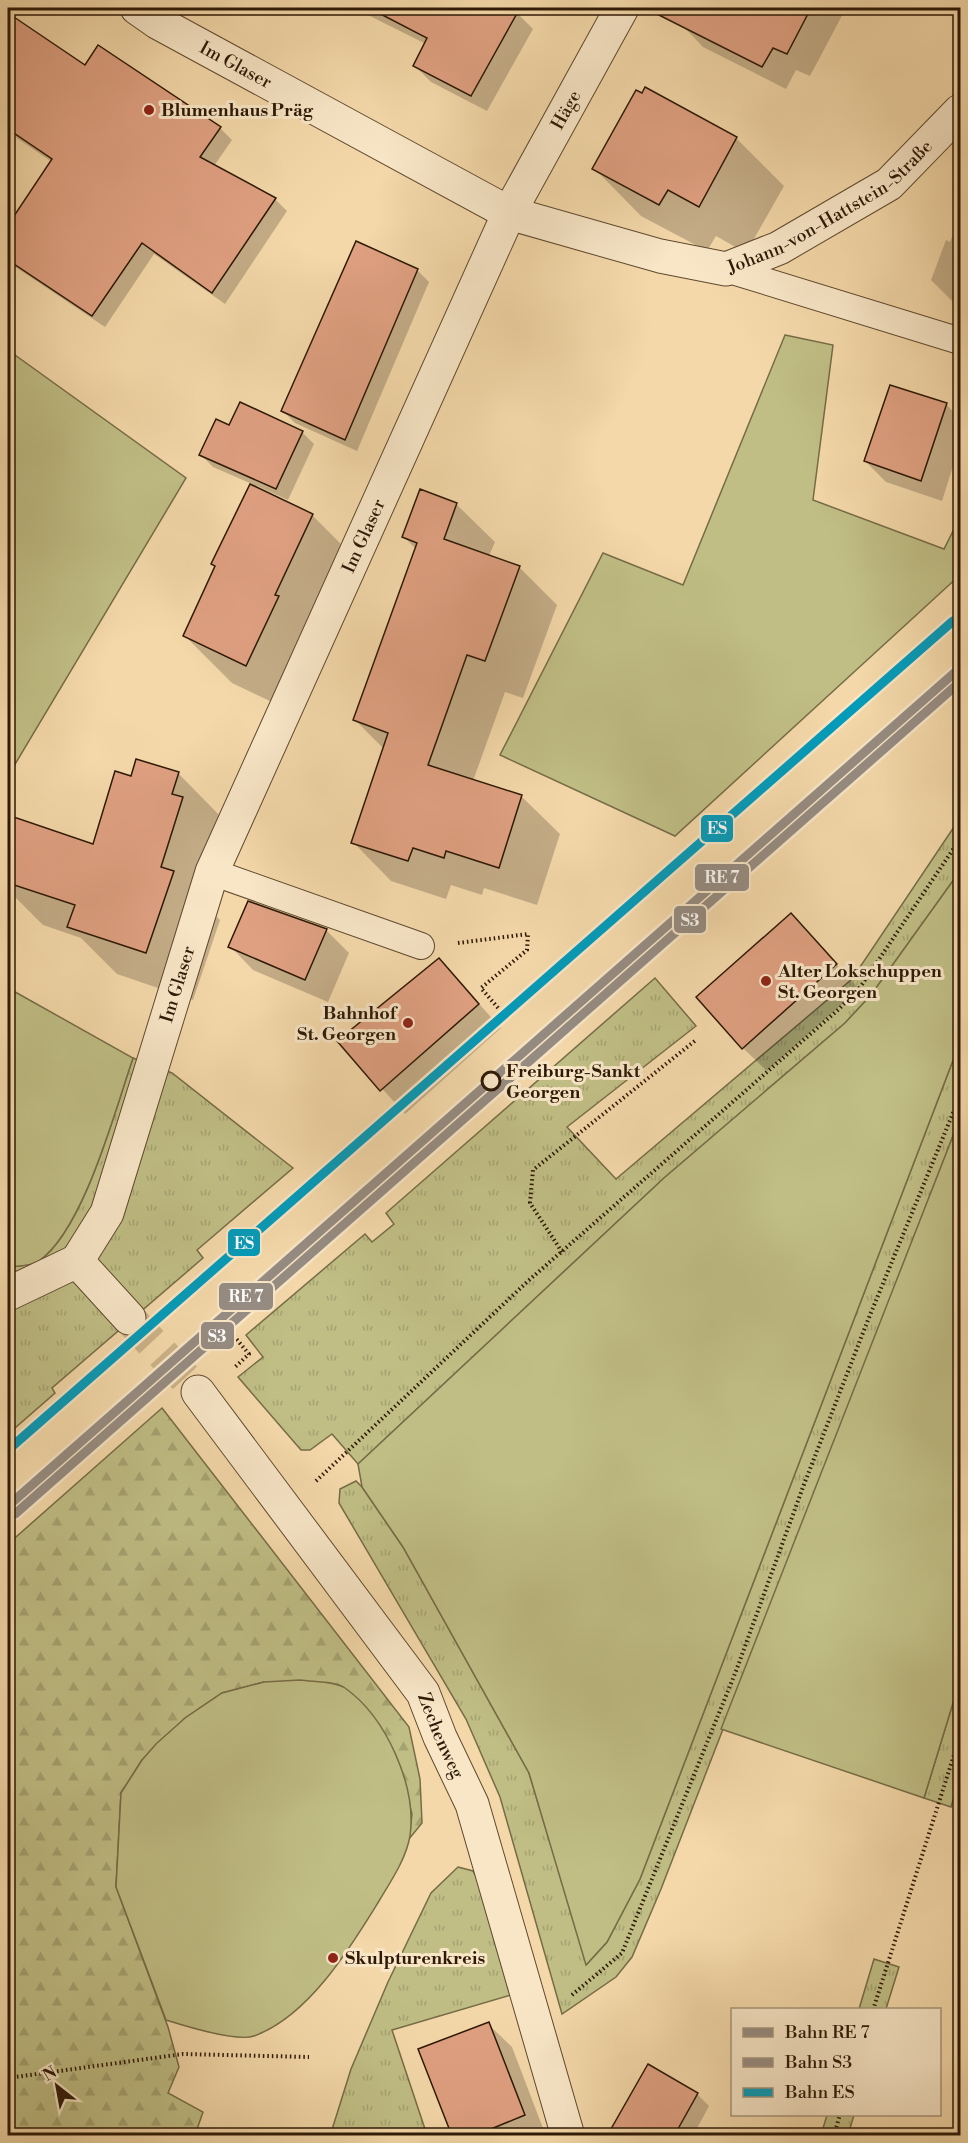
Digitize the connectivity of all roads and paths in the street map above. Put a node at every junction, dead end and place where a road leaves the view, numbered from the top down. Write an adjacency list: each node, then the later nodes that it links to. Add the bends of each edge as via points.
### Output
1 (136, 8): 4 (street, Im Glaser)
2 (622, 8): 4 (street, Häge)
3 (960, 111): 5 (street, Johann-von-Hattstein-Straße, via 889,184 779,248)
4 (509, 213): 5 (street, Johann-von-Hattstein-Straße, via 660,256); 8 (street, Im Glaser)
5 (726, 269): 6 (lane)
6 (960, 341)
7 (960, 839): 13 (path, via 861,986 839,1009)
8 (212, 872): 9 (lane); 14 (street, Im Glaser, via 107,1213)
9 (421, 946): 10 (path, via 528,934 527,950 481,988)
10 (505, 1016)
11 (696, 1040): 13 (path, via 533,1170 530,1203)
12 (960, 1096): 23 (path, via 802,1487 736,1671 622,1953)
13 (562, 1252): 20 (path)
14 (77, 1261): 15 (street); 16 (street)
15 (8, 1294)
16 (129, 1318)
17 (228, 1329): 18 (path, via 249,1353)
18 (243, 1360)
19 (198, 1392): 23 (street, Zechenweg, via 423,1693 472,1804)
20 (314, 1482)
21 (960, 1736): 22 (path)
22 (874, 2008)
23 (535, 2025): 27 (street, Zechenweg)
24 (309, 2056): 25 (path, via 183,2054)
25 (8, 2078)
26 (840, 2116): 28 (path)
27 (568, 2136)
28 (834, 2136)

